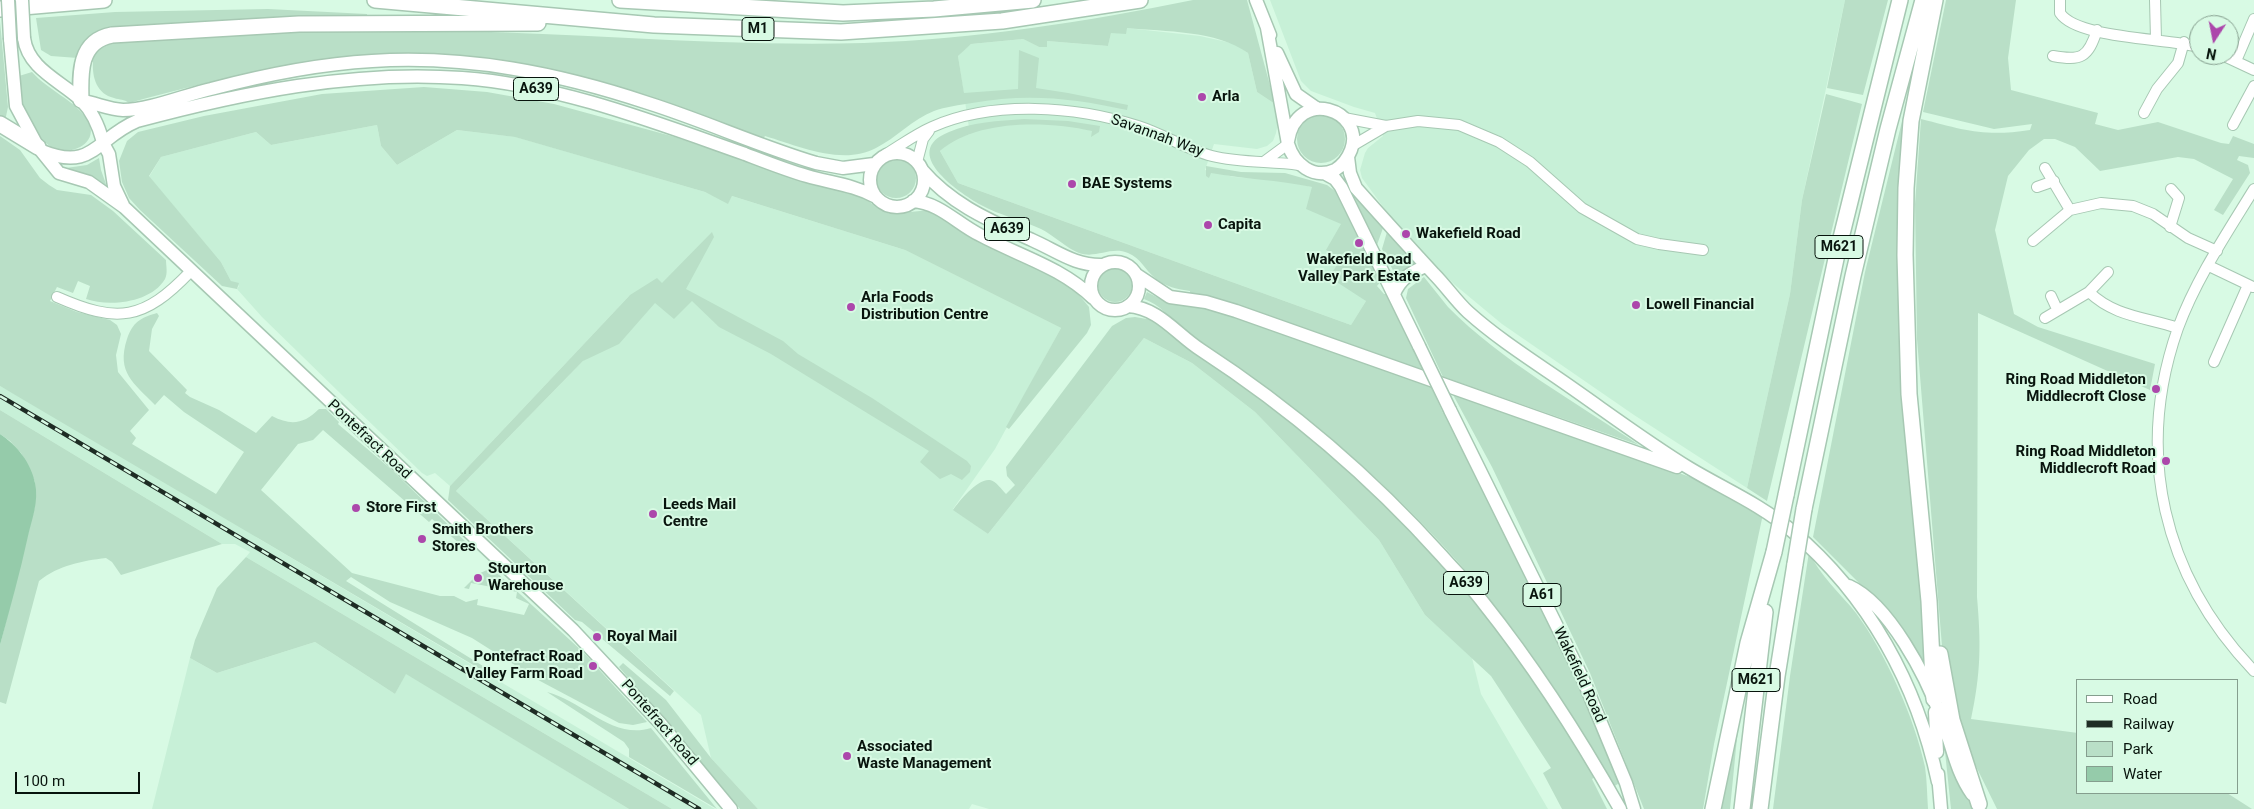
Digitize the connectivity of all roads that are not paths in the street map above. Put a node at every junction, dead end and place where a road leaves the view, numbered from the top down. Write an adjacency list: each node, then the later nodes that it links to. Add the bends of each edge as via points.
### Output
1 (8, 0): 39 (main road, Pontefract Road, bridge, via 16,106)
2 (22, 0): 29 (main road, bridge, via 27,50 37,65)
3 (104, 0): 16 (highway)
4 (375, 0): 18 (highway, M1)
5 (620, 0): 15 (highway, M1)
6 (638, 0): 15 (highway, M1)
7 (1033, 0): 15 (highway, M1, via 842,13)
8 (1140, 0): 18 (highway, M1, via 1002,21 841,32)
9 (1256, 0): 19 (main road)
10 (1900, 0): 78 (highway, M621, bridge, via 1837,254)
11 (1923, 0): 90 (highway, M621, bridge, via 1853,276 1804,509)
12 (1935, 0): 80 (highway, via 1911,121 1905,255 1910,394)
13 (2060, 0): 20 (street, via 2063,18)
14 (2155, 0): 21 (street)
15 (657, 3)
16 (0, 9)
17 (2254, 22): 24 (street)
18 (654, 26): 29 (highway, via 482,22 299,24 121,33 101,38 87,49 82,60)
19 (1267, 28): 30 (main road, via 1296,94); 38 (main road)
20 (2096, 30): 21 (street, via 2130,39); 25 (street, via 2084,56 2077,59)
21 (2156, 39): 22 (street)
22 (2184, 42): 23 (street); 31 (street, via 2178,63)
23 (2189, 44)
24 (2239, 54)
25 (2053, 56)
26 (2239, 62): 27 (street)
27 (2254, 70)
28 (2254, 86): 34 (street)
29 (81, 101): 37 (main road, Pontefract Road, via 100,128); 43 (main road, A639, via 114,109 132,109 222,86 318,67 370,61 444,59 514,67 583,83 823,165 843,168)
30 (1316, 108): 32 (main road, via 1330,110); 38 (main road, via 1296,119 1290,129)
31 (2144, 113)
32 (1344, 118): 35 (street); 40 (main road, via 1352,131)
33 (0, 124): 39 (highway)
34 (2233, 125)
35 (1386, 126): 40 (street); 58 (street, via 1418,121 1460,125 1499,142 1530,162 1582,208 1637,239)
36 (931, 128): 41 (street, Savannah Way); 42 (street, Savannah Way, via 969,116 1009,110 1061,110 1124,122 1212,156 1237,161); 45 (street, via 923,139)
37 (103, 142): 39 (main road, via 91,153 76,158 55,157); 52 (main road, A639, via 137,121 270,92 410,76 462,78 522,86 592,103); 54 (main road, Pontefract Road, via 109,154 114,186)
38 (1288, 143): 42 (street); 44 (main road)
39 (40, 149): 54 (main road, Pontefract Road, via 60,173 89,182)
40 (1350, 152): 47 (main road, via 1342,165); 61 (main road, via 1350,173 1356,188)
41 (886, 154): 43 (main road); 45 (main road, via 902,153)
42 (1265, 161): 44 (street, Savannah Way)
43 (874, 164): 52 (main road, via 870,184)
44 (1299, 165): 47 (main road, Wakefield Road / A61)
45 (920, 166): 53 (main road, via 924,182); 60 (main road, A639, via 936,187 982,217 1072,261)
46 (2045, 168): 48 (street)
47 (1324, 173): 68 (main road, Wakefield Road / A61, via 1341,187)
48 (2054, 181): 49 (street); 55 (street)
49 (2037, 187)
50 (2254, 188): 59 (street)
51 (2170, 189): 56 (street, via 2183,196)
52 (876, 197): 53 (main road, via 889,206)
53 (913, 201): 71 (main road, A639, via 940,208 978,234 1066,276)
54 (124, 208): 63 (main road, Pontefract Road)
55 (2070, 210): 56 (street, via 2101,203 2133,206 2153,214); 57 (street)
56 (2170, 227): 59 (street)
57 (2033, 241)
58 (1703, 250)
59 (2217, 250): 62 (street)
60 (1103, 264): 65 (main road, via 1118,262); 71 (main road, via 1091,283)
61 (1426, 266): 68 (main road, via 1398,284); 77 (main road, via 1467,312 1518,351 1656,448)
62 (2209, 266): 66 (street); 75 (street)
63 (190, 272): 70 (street, via 167,295 150,306 127,313 98,312); 85 (main road, Pontefract Road, via 573,630 660,723)
64 (2108, 272): 67 (street)
65 (1137, 275): 72 (main road, via 1138,292); 77 (main road, via 1170,296 1236,311)
66 (2251, 286): 76 (street)
67 (2089, 292): 73 (street); 75 (street, via 2101,304 2127,316)
68 (1394, 294): 87 (main road, Wakefield Road / A61, bridge, via 1582,677)
69 (2051, 296): 73 (street)
70 (58, 297)
71 (1093, 298): 72 (main road, via 1107,309 1122,310)
72 (1128, 306): 86 (main road, A639, via 1141,307 1155,314 1190,343 1267,395 1328,445 1407,518 1482,600 1530,665 1592,758)
73 (2057, 310): 74 (street)
74 (2045, 318)
75 (2178, 328): 81 (street, via 2160,401 2157,431 2160,492 2167,524 2181,562 2214,624)
76 (2214, 362)
77 (1705, 478): 79 (main road, via 1747,499 1791,530)
78 (1774, 552): 88 (highway, M621, via 1748,643); 89 (highway, M621)
79 (1843, 584): 82 (main road, via 1860,591 1889,621); 83 (main road, via 1874,623 1899,666 1920,716)
80 (1929, 601): 82 (highway); 84 (highway, via 1952,720)
81 (2254, 671)
82 (1934, 700): 83 (main road); 84 (main road, via 1954,760)
83 (1938, 782): 91 (main road)
84 (1980, 806)
85 (731, 809)
86 (1620, 809)
87 (1634, 809)
88 (1713, 809)
89 (1742, 809)
90 (1760, 809)
91 (1941, 809)

